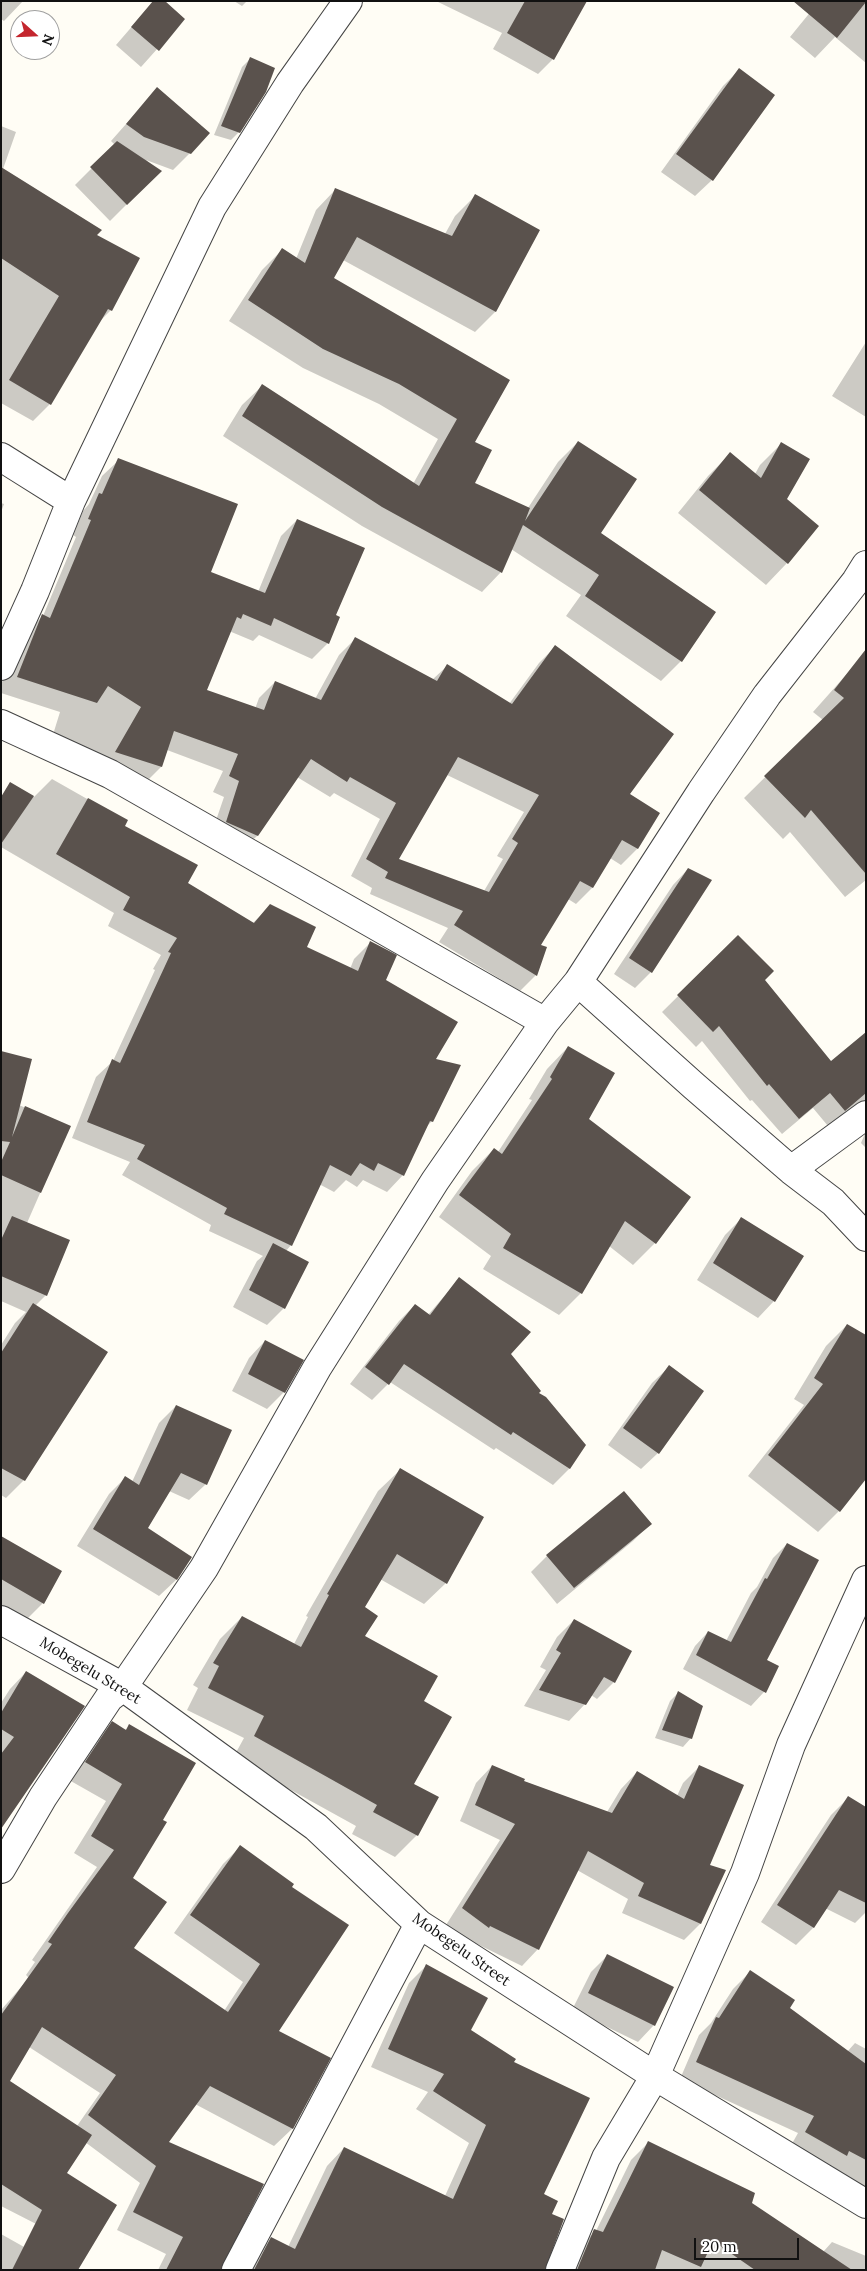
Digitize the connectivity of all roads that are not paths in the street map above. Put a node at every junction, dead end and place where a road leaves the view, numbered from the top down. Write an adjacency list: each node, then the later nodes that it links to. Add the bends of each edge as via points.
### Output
1 (348, 1): 3 (street, via 290,83 212,207)
2 (1, 457): 3 (street)
3 (71, 501): 5 (street)
4 (866, 565): 7 (street, via 767,694)
5 (1, 666)
6 (1, 724): 8 (street, via 110,774)
7 (578, 982): 8 (street); 10 (street)
8 (545, 1022): 14 (street, via 384,1258 317,1368 204,1568)
9 (866, 1115): 10 (street)
10 (792, 1170): 11 (street, via 833,1202)
11 (866, 1237)
12 (863, 1592): 17 (street, via 791,1745 745,1873)
13 (1, 1620): 14 (street, Mobegelu Street)
14 (123, 1687): 15 (street, via 109,1698 43,1797); 16 (street, Mobegelu Street, via 316,1826)
15 (1, 1869)
16 (419, 1924): 17 (street, Mobegelu Street); 19 (street)
17 (655, 2076): 18 (street, Mobegelu Street); 20 (street, via 606,2158)
18 (866, 2204)
19 (236, 2270)
20 (560, 2270)

